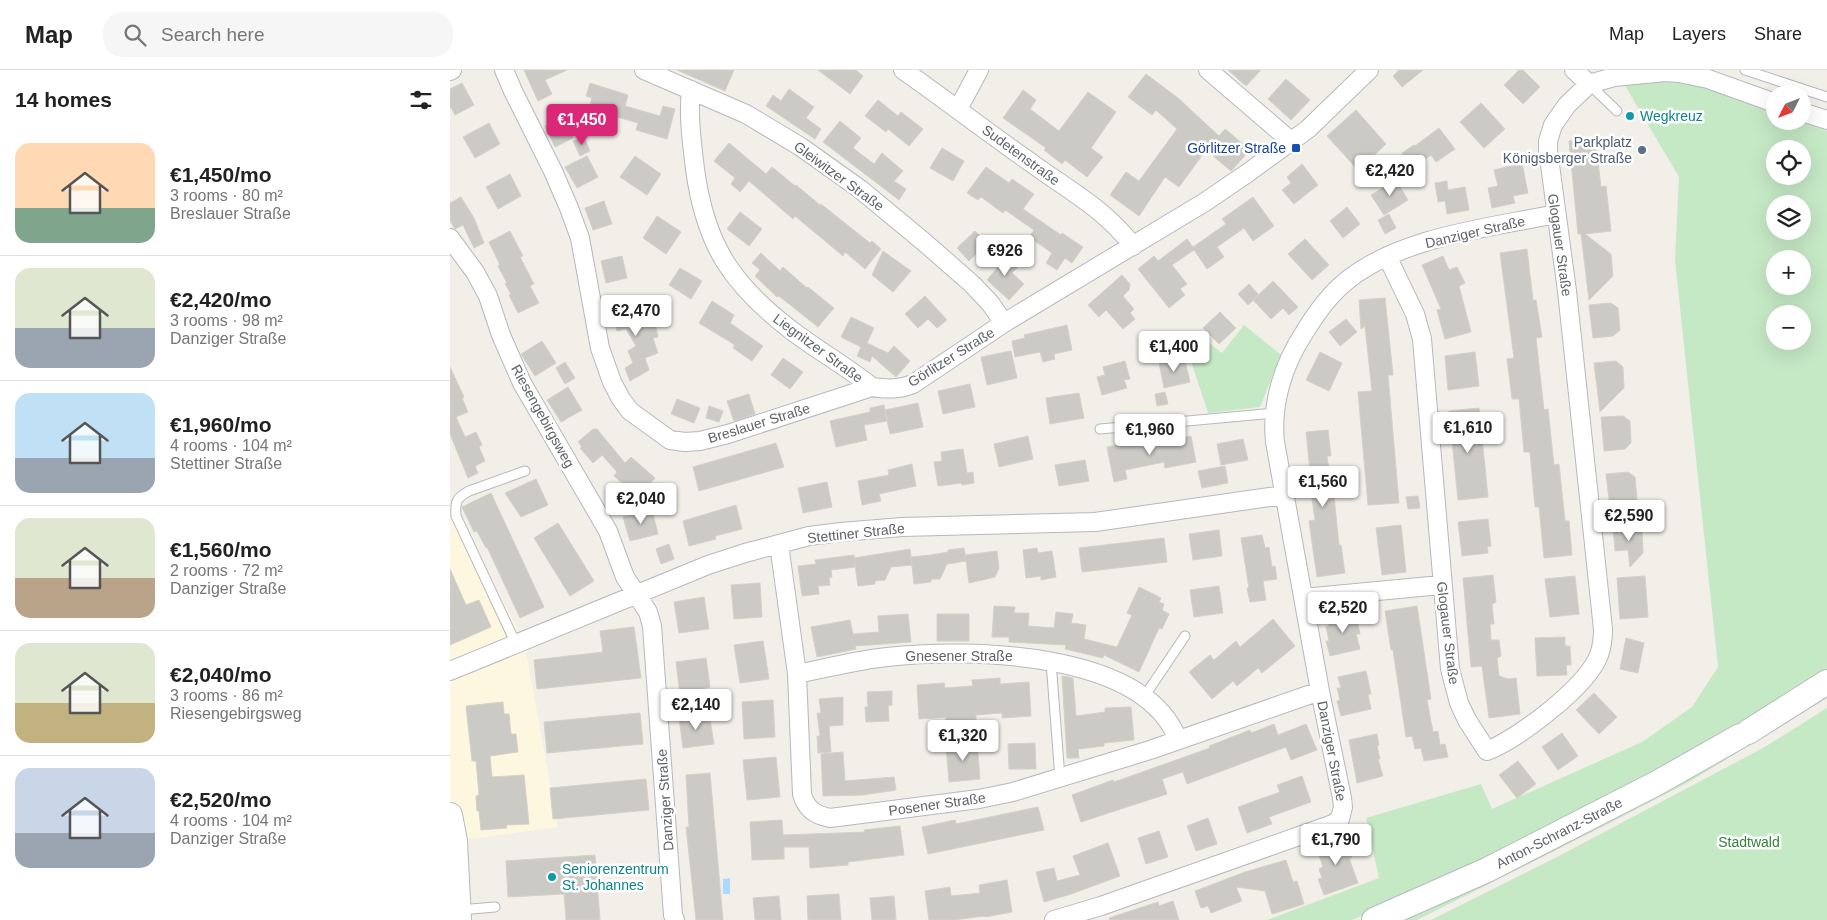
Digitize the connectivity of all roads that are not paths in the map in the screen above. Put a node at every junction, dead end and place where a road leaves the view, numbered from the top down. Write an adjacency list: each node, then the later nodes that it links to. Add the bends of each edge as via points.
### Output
1 (504, 70): 25 (street, Breslauer Straße, via 572,216 580,238 600,348 620,399 630,411 670,440 700,441)
2 (644, 70): 12 (street, Gleiwitzer Straße)
3 (903, 70): 15 (street, Sudetenstraße)
4 (979, 70): 15 (street)
5 (1208, 70): 19 (street)
6 (1369, 70): 19 (street, Görlitzer Straße)
7 (1574, 70): 11 (street)
8 (1745, 70): 13 (lane)
9 (1665, 71): 10 (street); 14 (street, via 1708,79)
10 (1618, 73): 11 (street)
11 (1589, 84): 16 (lane); 20 (street, Glogauer Straße, via 1557,117 1550,132 1548,150)
12 (691, 90): 24 (street, Gleiwitzer Straße, via 746,114 860,189 972,284); 25 (street, Liegnitzer Straße, via 691,138 698,186 704,217 720,255 772,315)
13 (1827, 97)
14 (1766, 100)
15 (958, 109): 22 (street, Sudetenstraße, via 1104,213)
16 (1617, 111)
17 (1811, 115): 18 (street)
18 (1827, 120)
19 (1292, 142): 22 (street, Görlitzer Straße, via 1205,202)
20 (1556, 214): 23 (street, Danziger Straße, via 1438,238); 31 (street, Glogauer Straße, via 1592,517 1603,629 1600,655 1586,676 1544,715 1512,739 1488,751 1467,720 1453,684)
21 (450, 238): 32 (street, Riesengebirgsweg, via 484,288 522,383 608,530 619,565)
22 (1133, 246): 24 (street, Görlitzer Straße)
23 (1387, 256): 26 (street, Danziger Straße, via 1344,283 1314,317 1284,372); 31 (street, Glogauer Straße, via 1415,314 1422,339)
24 (1004, 323): 25 (street, Görlitzer Straße, via 913,384 894,389)
25 (872, 387)
26 (1274, 413): 27 (lane); 29 (street, Danziger Straße, via 1274,442)
27 (1100, 429)
28 (525, 471): 35 (lane, via 469,491 461,495 455,504 456,516)
29 (1284, 495): 30 (street, Stettiner Straße, via 1095,522 902,527 809,536); 33 (street, Danziger Straße)
30 (780, 544): 32 (street, Stettiner Straße, via 708,565); 38 (street, Posener Straße)
31 (1442, 586): 33 (street)
32 (636, 594): 35 (street, Stettiner Straße); 47 (street, Danziger Straße, via 648,612 652,626)
33 (1303, 598): 40 (street, Danziger Straße)
34 (1185, 636): 41 (lane)
35 (516, 644): 37 (street, Stettiner Straße)
36 (1051, 662): 38 (street, Gnesener Straße, via 973,654 905,656); 41 (street, Gnesener Straße, via 1099,674); 43 (lane)
37 (450, 671)
38 (797, 674): 43 (street, Posener Straße, via 802,794 805,804 820,816 830,818 979,799)
39 (1827, 682): 49 (main road, Anton-Schranz-Straße, via 1657,783 1488,870)
40 (1320, 691): 42 (street, Posener Straße); 48 (street, Danziger Straße, via 1343,807 1340,819)
41 (1144, 697): 42 (street, Gnesener Straße, via 1165,715)
42 (1178, 740): 43 (street, Posener Straße)
43 (1060, 778)
44 (450, 815): 46 (main road, via 455,841)
45 (495, 907): 46 (lane)
46 (459, 915)
47 (675, 920)
48 (1054, 920)
49 (1374, 920)

